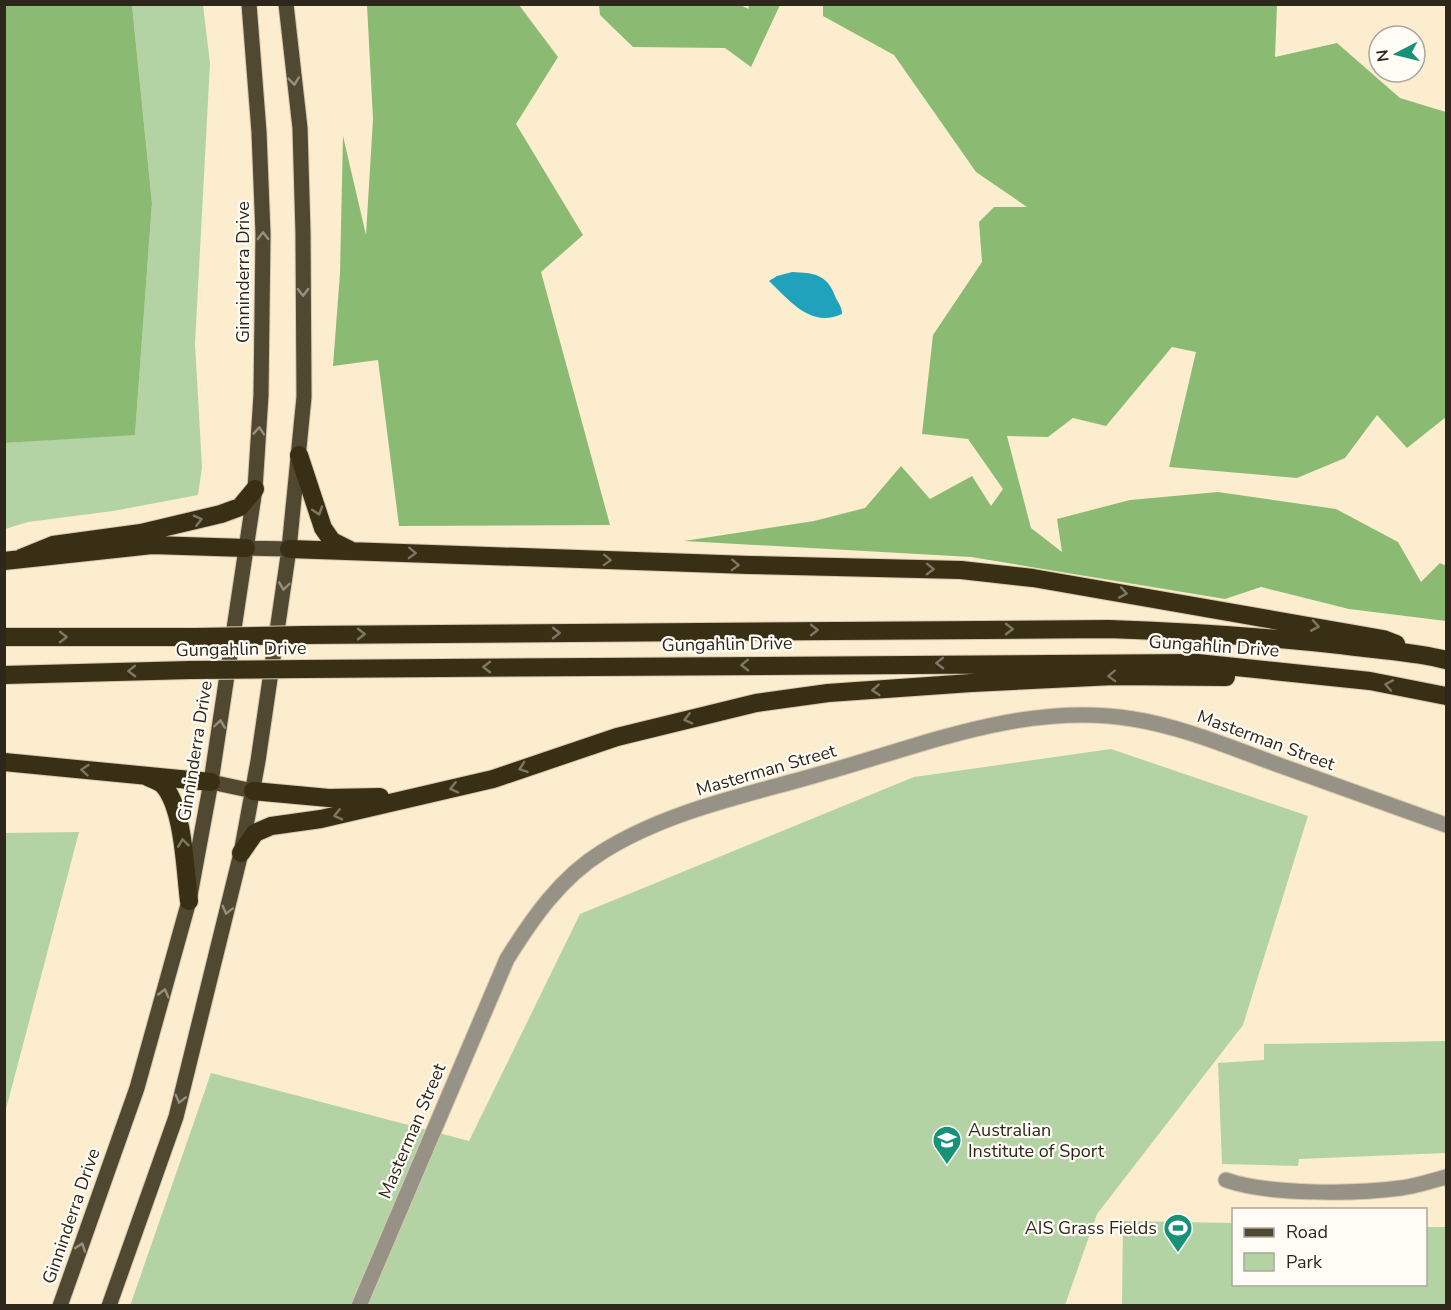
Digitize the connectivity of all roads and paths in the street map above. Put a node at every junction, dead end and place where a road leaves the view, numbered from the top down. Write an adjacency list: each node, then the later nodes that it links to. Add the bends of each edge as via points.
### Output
1 (249, 4): 4 (main road, Ginninderra Drive, one-way to 1, via 261,395 263,234)
2 (286, 4): 3 (main road, one-way to 3, via 302,181 304,397)
3 (300, 455): 6 (main road); 7 (highway, one-way to 7, via 323,528 332,541)
4 (255, 489): 5 (main road, Ginninderra Drive); 8 (highway, one-way to 4, via 53,545 141,532 221,514 240,507)
5 (246, 548): 6 (main road); 8 (highway, via 152,545); 17 (main road, Ginninderra Drive, one-way to 5)
6 (289, 549): 7 (highway); 18 (main road, one-way to 18)
7 (354, 552): 10 (highway, one-way to 10, via 961,570 1033,578 1314,626 1383,639)
8 (13, 560)
9 (4, 638): 10 (highway, Gungahlin Drive, one-way to 10, bridge, via 1109,629)
10 (1414, 651): 11 (highway, Gungahlin Drive)
11 (1446, 660)
12 (1297, 674): 13 (highway, Gungahlin Drive, one-way to 13, bridge, via 1197,663 1112,662); 14 (highway, Gungahlin Drive, one-way to 12, via 1370,681); 19 (highway, one-way to 19, via 1114,676 971,683 828,693 756,703 617,737 493,779)
13 (4, 675)
14 (1446, 696)
15 (4, 762): 16 (highway, one-way to 15)
16 (143, 775): 17 (highway); 22 (highway, one-way to 16, via 183,838 171,800 162,784)
17 (212, 782): 18 (main road); 22 (main road, Ginninderra Drive)
18 (254, 790): 19 (highway, via 329,798); 21 (main road)
19 (415, 797): 21 (highway, one-way to 21, via 321,819 271,826 255,833)
20 (1446, 825): 27 (street, Masterman Street, via 1180,729 1132,718 1054,716 993,724 653,825 600,852 560,886 513,949)
21 (241, 853): 26 (main road, one-way to 26, via 176,1117)
22 (189, 901): 25 (main road, Ginninderra Drive, one-way to 22, via 137,1088)
23 (1446, 1177): 24 (street, via 1402,1188 1314,1191)
24 (1226, 1180)
25 (60, 1305)
26 (109, 1305)
27 (359, 1305)

